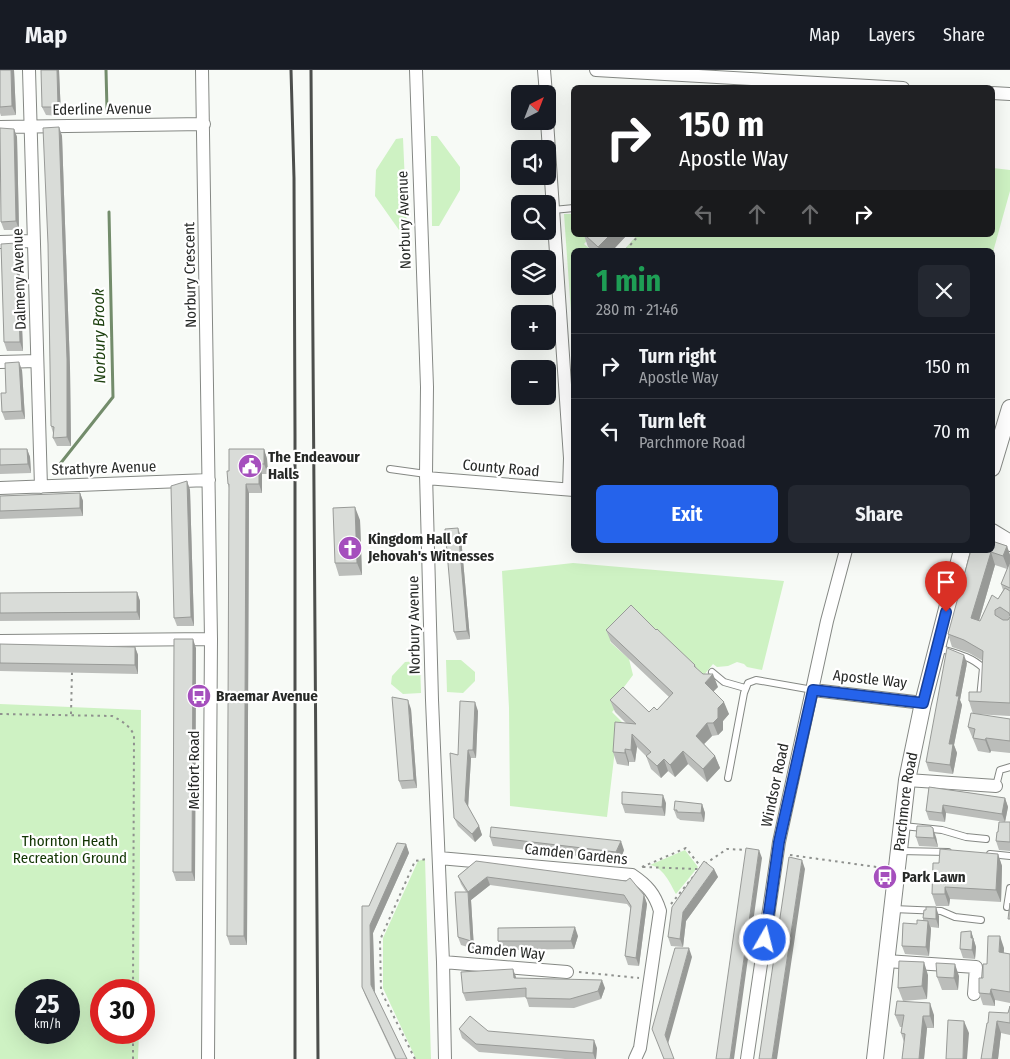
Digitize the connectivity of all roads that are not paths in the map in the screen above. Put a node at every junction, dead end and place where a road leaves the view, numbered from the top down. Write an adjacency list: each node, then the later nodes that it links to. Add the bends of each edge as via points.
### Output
1 (29, 70): 11 (street, Dalmeny Avenue)
2 (202, 70): 10 (street, Norbury Crescent)
3 (416, 70): 25 (street, Norbury Avenue)
4 (544, 70): 6 (street)
5 (596, 70): 7 (street)
6 (545, 85)
7 (852, 85)
8 (995, 93): 9 (street)
9 (1010, 94)
10 (204, 124): 11 (street, Ederline Avenue); 26 (street, Norbury Crescent)
11 (31, 126): 12 (street, Ederline Avenue); 18 (street, Dalmeny Avenue)
12 (0, 127)
13 (549, 130): 14 (street)
14 (552, 195)
15 (571, 208): 16 (lane)
16 (556, 210)
17 (555, 240): 29 (street)
18 (34, 241): 19 (street); 20 (street, Dalmeny Avenue)
19 (0, 242)
20 (37, 361): 21 (street); 27 (street, Dalmeny Avenue)
21 (0, 362)
22 (1010, 408): 23 (main road)
23 (995, 458)
24 (390, 469): 25 (lane)
25 (426, 476): 29 (street, County Road); 52 (street, Norbury Avenue)
26 (209, 480): 27 (street, Strathyre Avenue); 34 (street, Melfort Road)
27 (41, 487): 28 (street, Strathyre Avenue)
28 (0, 488)
29 (571, 490)
30 (995, 534): 31 (main road)
31 (1010, 543)
32 (845, 553): 39 (street, Windsor Road)
33 (961, 553): 36 (main road, Parchmore Road)
34 (211, 639): 35 (street); 61 (street, Melfort Road)
35 (0, 641)
36 (937, 648): 40 (lane, via 967,657 983,668); 41 (main road, Parchmore Road)
37 (712, 672): 38 (lane, via 724,682)
38 (745, 688): 39 (lane, via 756,680); 43 (lane)
39 (813, 690): 41 (street, Apostle Way); 64 (street, Windsor Road, via 779,842)
40 (980, 698)
41 (923, 703): 44 (main road, Parchmore Road)
42 (1010, 767): 45 (lane, via 1000,770)
43 (728, 778)
44 (907, 780): 45 (street); 46 (main road, Parchmore Road)
45 (996, 786)
46 (902, 826): 47 (lane); 48 (main road, Parchmore Road)
47 (986, 839)
48 (899, 851): 49 (lane); 55 (main road, Parchmore Road)
49 (952, 852)
50 (980, 854): 51 (lane)
51 (1010, 856)
52 (439, 858): 58 (street, Norbury Avenue); 63 (street, Camden Gardens, via 636,871 656,897 660,911 640,1048)
53 (1010, 888): 54 (lane)
54 (1007, 907)
55 (892, 908): 56 (lane, via 941,911 956,917); 57 (main road, Parchmore Road)
56 (981, 920)
57 (886, 961): 60 (street, via 976,967); 65 (main road, Parchmore Road)
58 (443, 962): 59 (street, Camden Way); 62 (street, Norbury Avenue)
59 (567, 972)
60 (974, 994)
61 (208, 1059)
62 (445, 1059)
63 (635, 1059)
64 (747, 1059)
65 (875, 1059)

